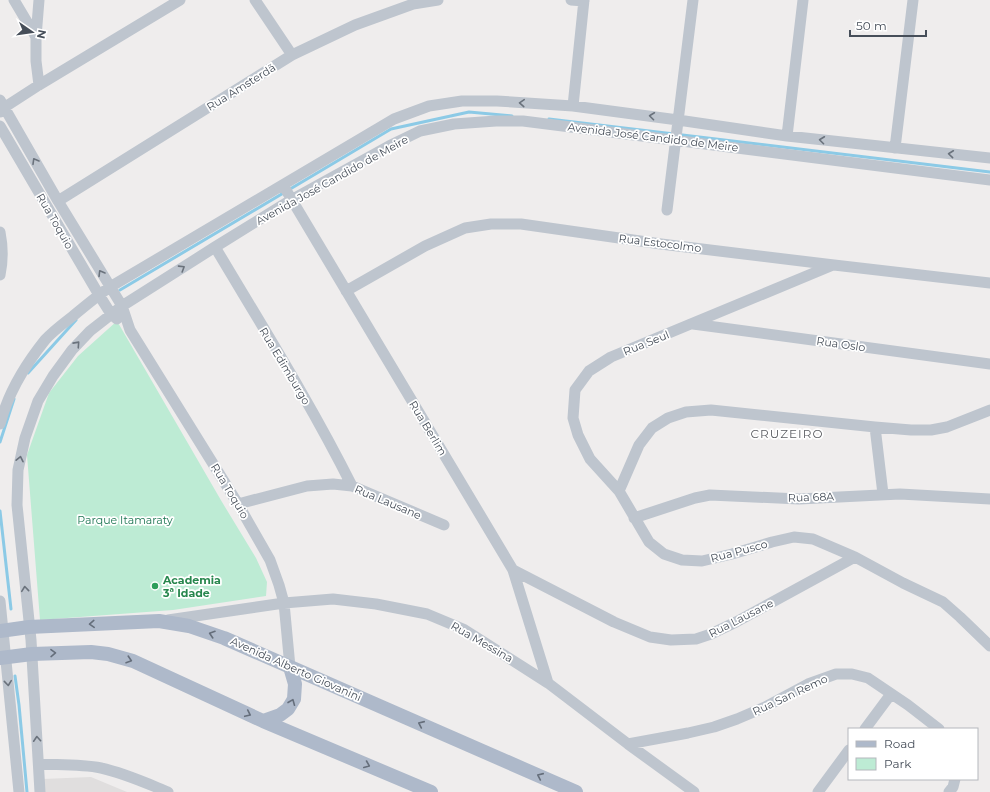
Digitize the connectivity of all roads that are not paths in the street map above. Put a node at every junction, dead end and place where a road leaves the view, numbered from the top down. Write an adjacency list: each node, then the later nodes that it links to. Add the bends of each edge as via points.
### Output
1 (14, 0): 11 (street)
2 (39, 0): 11 (street)
3 (180, 0): 13 (street)
4 (255, 0): 12 (street)
5 (438, 0): 12 (street, Rua Amsterdã, via 413,4 354,25)
6 (571, 0): 10 (street)
7 (693, 0): 17 (street)
8 (803, 0): 18 (street)
9 (913, 0): 19 (street)
10 (584, 1): 15 (street)
11 (36, 37): 13 (street)
12 (292, 55): 23 (street, Rua Amsterdã)
13 (39, 85): 14 (street)
14 (2, 106): 23 (street, Rua Toquio, one-way to 14)
15 (574, 106): 17 (street, Avenida José Candido de Meire, one-way to 15); 22 (street, Avenida José Candido de Meire, one-way to 22, via 498,101 462,101 429,106 394,119)
16 (0, 126): 32 (street, Rua Toquio)
17 (676, 131): 18 (street, Avenida José Candido de Meire); 21 (street, Avenida José Candido de Meire); 22 (street, Avenida José Candido de Meire, via 523,121 454,124 420,131); 24 (street)
18 (787, 136): 19 (street, Avenida José Candido de Meire, one-way to 18)
19 (895, 148): 20 (street, Avenida José Candido de Meire, one-way to 19)
20 (990, 158)
21 (990, 180)
22 (287, 193): 26 (street, Avenida José Candido de Meire); 30 (street, Avenida José Candido de Meire); 31 (street, Rua Berlim)
23 (58, 201): 30 (street, Rua Toquio, one-way to 23)
24 (666, 210)
25 (0, 232): 28 (street)
26 (215, 247): 33 (street, Avenida José Candido de Meire, one-way to 26); 41 (street, Rua Edimburgo, via 315,416)
27 (834, 265): 29 (street, Rua Estocolmo); 31 (street, Rua Estocolmo, via 521,224 492,224 466,228 425,246); 35 (street, Rua Seul)
28 (0, 275)
29 (990, 283)
30 (110, 287): 32 (street, Avenida José Candido de Meire); 33 (street, Rua Toquio)
31 (346, 291): 49 (street, Rua Berlim)
32 (99, 295): 34 (street, Rua Toquio); 39 (street, Avenida José Candido de Meire, via 55,331 31,359 16,382)
33 (122, 306): 34 (street, Avenida José Candido de Meire); 36 (street, Rua Toquio)
34 (111, 314): 36 (street, Rua Toquio); 53 (street, Avenida José Candido de Meire, one-way to 34, via 17,505 18,470 25,438 38,401 53,376 90,330)
35 (691, 324): 37 (street, Rua Oslo); 42 (street, Rua Seul, via 611,357 589,371 575,390 573,418 578,435 590,459)
36 (130, 330): 45 (street, Rua Toquio)
37 (990, 364)
38 (990, 410): 40 (street, via 954,425 931,430)
39 (0, 424)
40 (875, 427): 42 (street, via 711,410 686,412 668,418 652,428 639,445); 43 (street)
41 (352, 486): 45 (street, Rua Lausane, via 307,486); 47 (street, Rua Lausane)
42 (619, 491): 46 (street, Rua Pusco)
43 (883, 494): 44 (street, Rua 68A); 46 (street, Rua 68A, via 799,499 710,496 695,498)
44 (990, 499)
45 (238, 504): 51 (street, Rua Toquio, via 270,560)
46 (634, 518): 48 (street, Rua Pusco, via 649,542 664,554 682,560 702,561 794,537 814,539)
47 (444, 525)
48 (855, 557): 49 (street, Rua Lausane, via 711,634 696,639 671,640 650,637 614,622); 55 (street, Rua Pusco, via 943,602)
49 (513, 570): 59 (street, Rua Berlim)
50 (0, 601): 54 (street)
51 (284, 603): 52 (street, Rua Messina); 58 (street, Rua Toquio); 59 (street, Rua Messina, via 333,600 376,604 427,614 463,628)
52 (159, 621): 53 (main road, Avenida Alberto Giovanini, one-way to 53); 58 (main road, Avenida Alberto Giovanini, one-way to 52, via 224,638 189,626)
53 (29, 627): 54 (main road, Avenida Alberto Giovanini); 56 (street, Avenida José Candido de Meire)
54 (2, 630): 57 (street)
55 (990, 646)
56 (32, 654): 57 (main road); 61 (main road, one-way to 61, via 91,652 133,661); 66 (street, Avenida José Candido de Meire, one-way to 56)
57 (3, 658): 69 (street, one-way to 69)
58 (290, 667): 61 (main road, one-way to 58, via 280,715 288,709 294,699 295,684); 68 (main road, Avenida Alberto Giovanini, one-way to 58)
59 (548, 683): 64 (street, Rua Messina)
60 (891, 694): 62 (street); 63 (street, Rua San Remo); 64 (street, Rua San Remo, via 868,678 836,674 714,727)
61 (263, 721): 72 (main road, one-way to 72)
62 (866, 728)
63 (938, 728)
64 (628, 744): 73 (street, Rua Messina)
65 (848, 751): 74 (street)
66 (39, 764): 70 (street, Avenida José Candido de Meire); 71 (street, via 100,768 126,775)
67 (955, 780): 75 (street)
68 (571, 791)
69 (19, 792)
70 (40, 792)
71 (168, 792)
72 (431, 792)
73 (694, 792)
74 (818, 792)
75 (949, 792)

